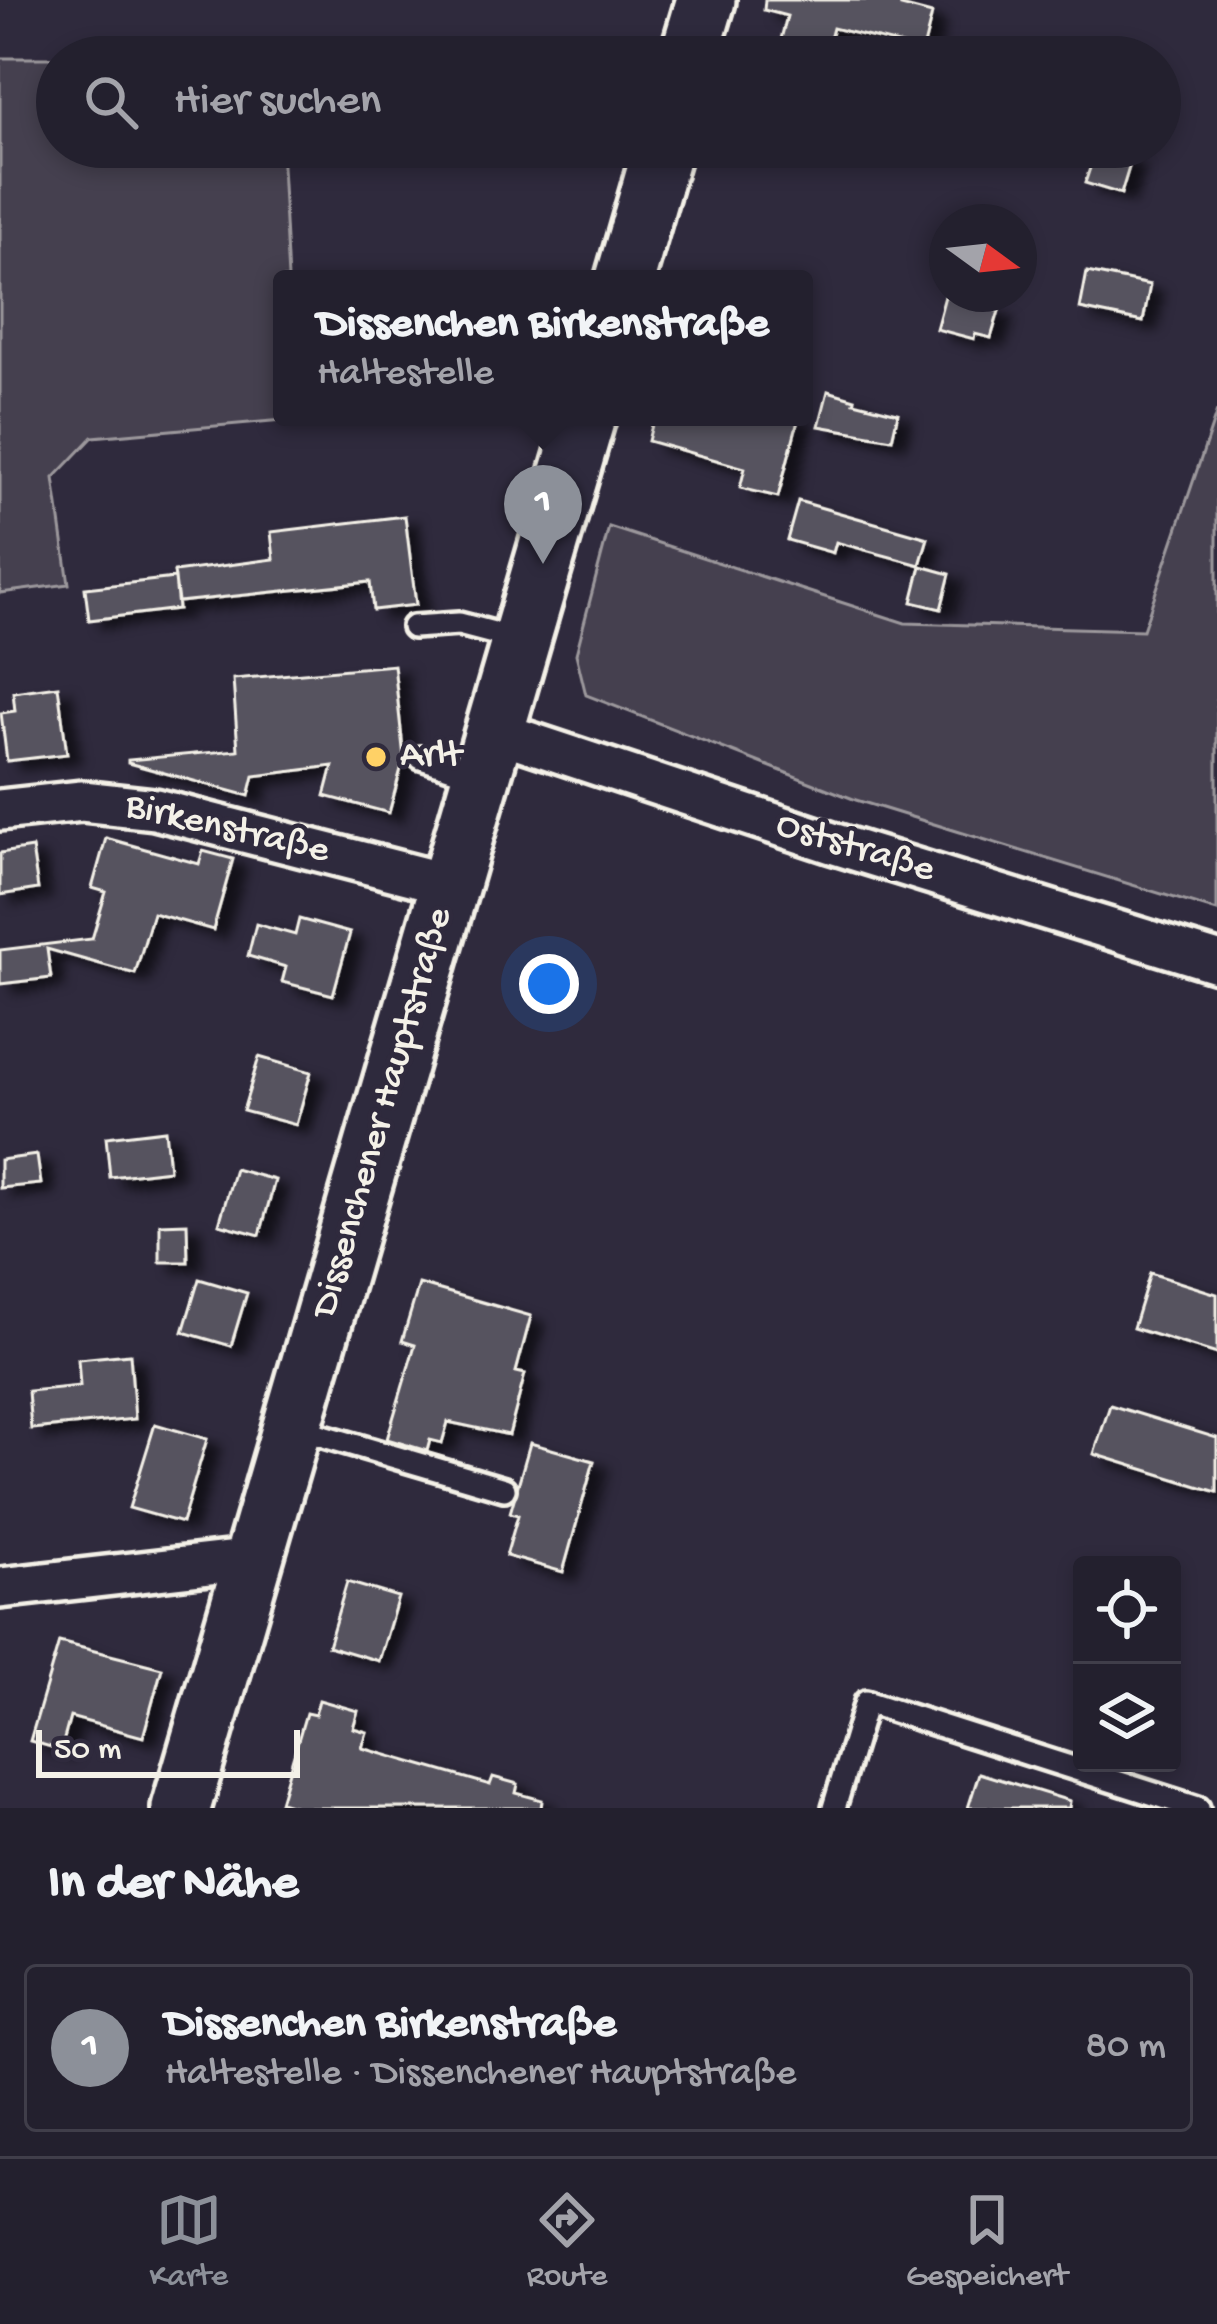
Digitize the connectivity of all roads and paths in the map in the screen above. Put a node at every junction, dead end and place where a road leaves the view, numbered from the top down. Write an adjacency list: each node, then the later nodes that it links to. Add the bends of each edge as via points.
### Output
1 (706, 0): 2 (main road)
2 (695, 36)
3 (657, 168): 4 (main road)
4 (628, 270)
5 (583, 426): 7 (main road, Dissenchener Hauptstraße)
6 (413, 627): 7 (lane, via 459,624)
7 (521, 640): 8 (main road, Dissenchener Hauptstraße)
8 (488, 754): 9 (lane); 11 (main road, Dissenchener Hauptstraße); 12 (street, Oststraße, via 832,843)
9 (421, 758)
10 (0, 810): 11 (street, Birkenstraße, via 82,801 155,808)
11 (451, 885): 13 (main road, Dissenchener Hauptstraße)
12 (1217, 962)
13 (292, 1427): 14 (lane); 15 (main road, Dissenchener Hauptstraße)
14 (504, 1489)
15 (254, 1559): 16 (street); 17 (main road, Dissenchener Hauptstraße)
16 (0, 1588)
17 (181, 1808)
18 (834, 1808): 19 (lane, via 866,1702)
19 (1198, 1808)

